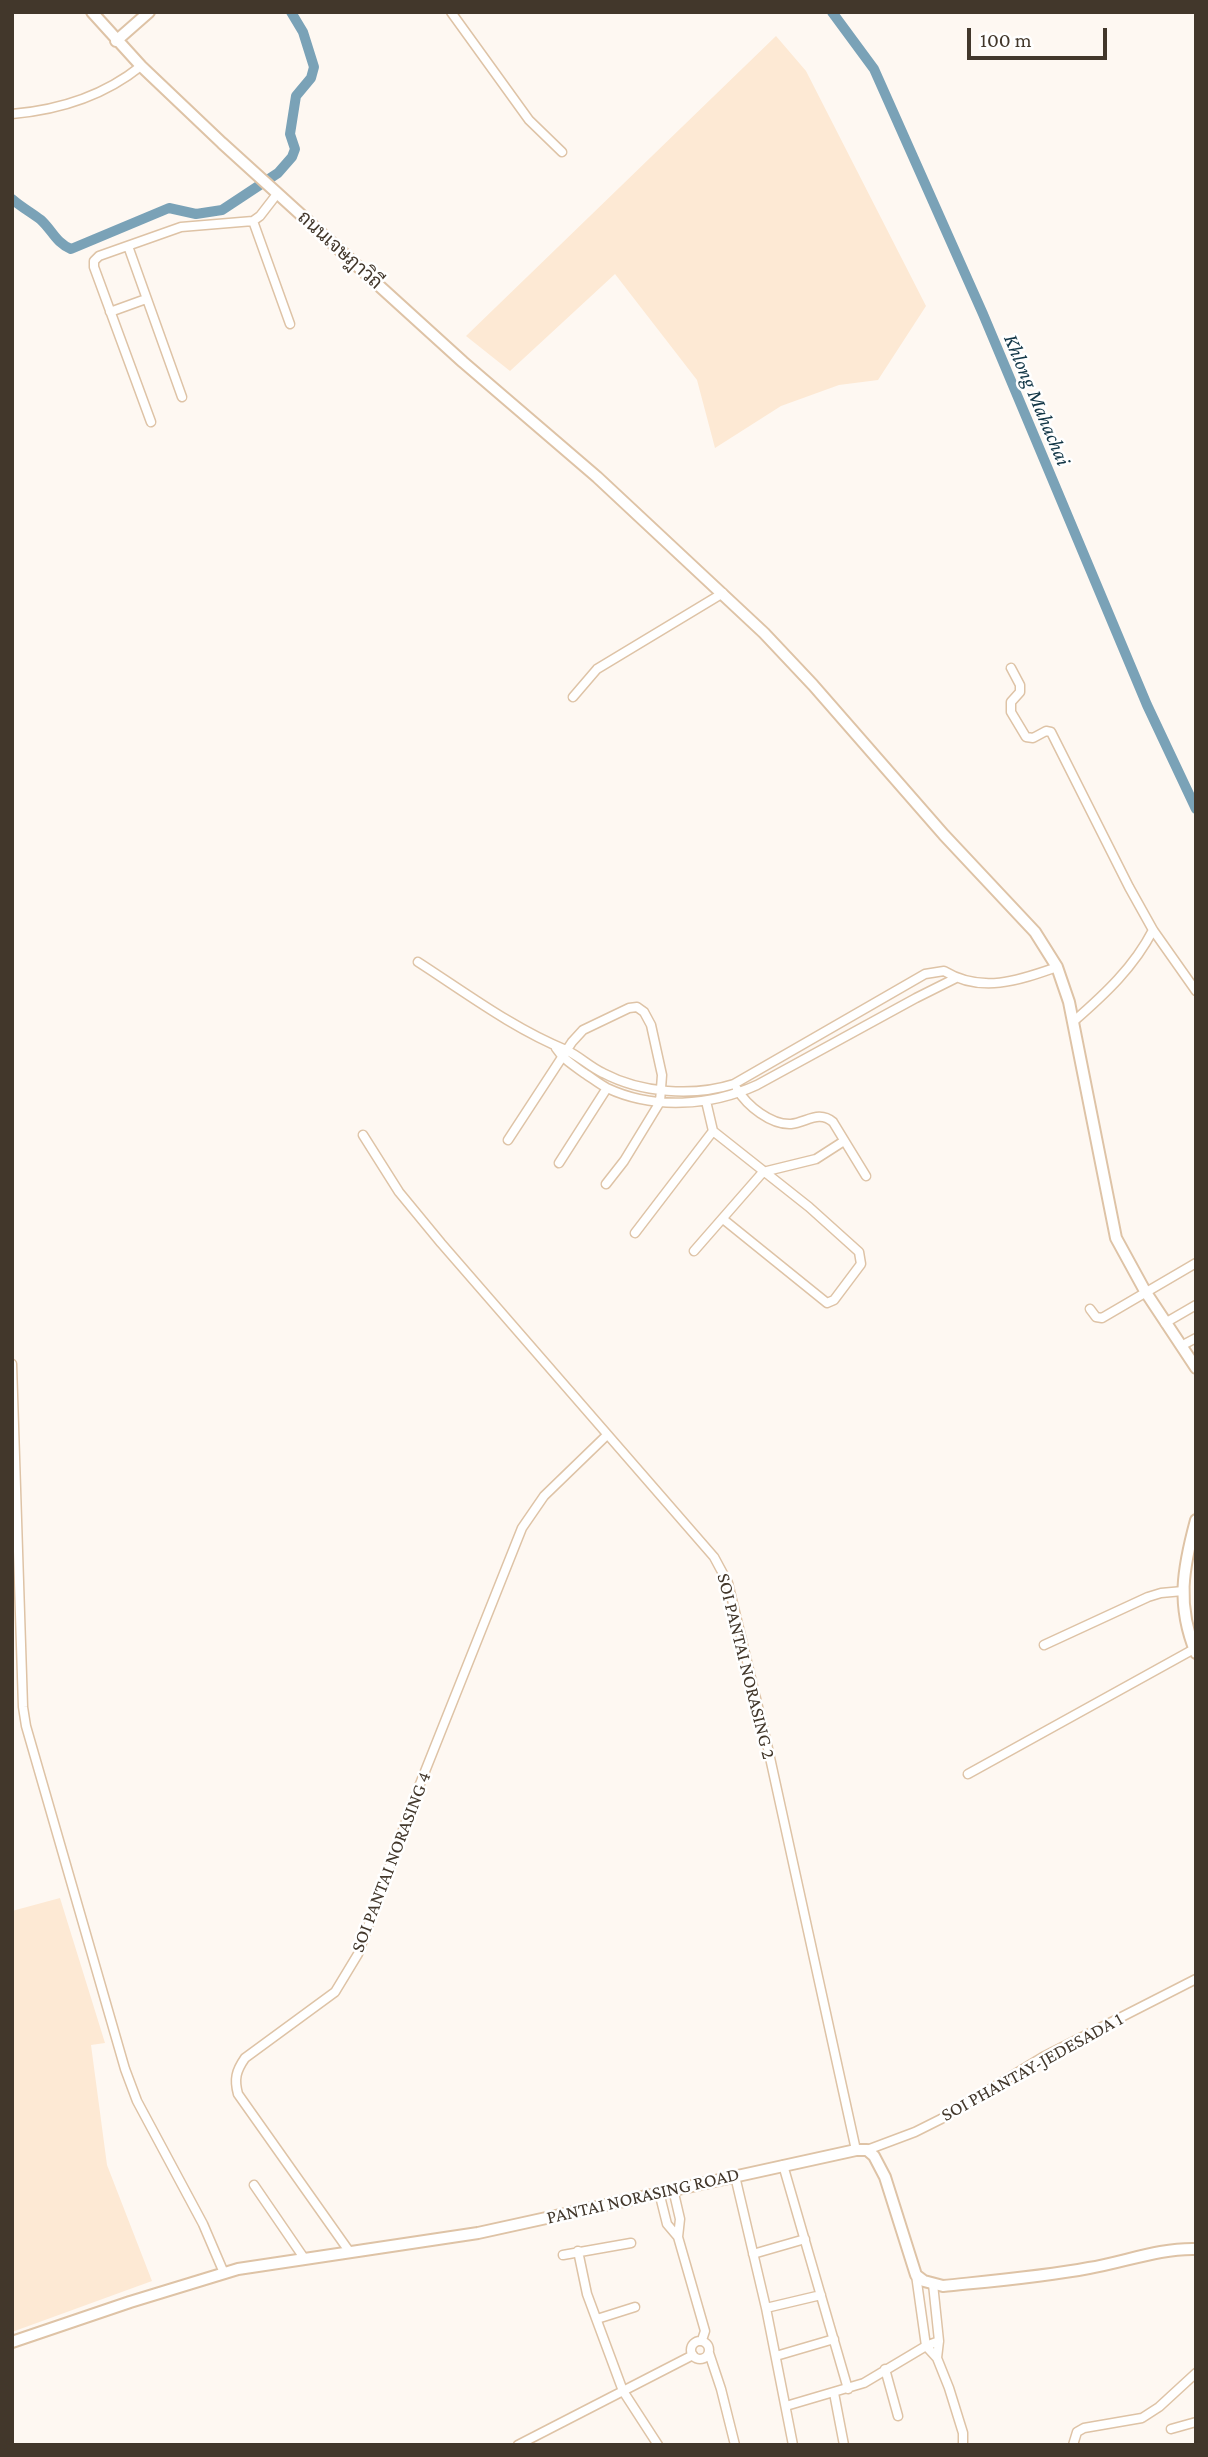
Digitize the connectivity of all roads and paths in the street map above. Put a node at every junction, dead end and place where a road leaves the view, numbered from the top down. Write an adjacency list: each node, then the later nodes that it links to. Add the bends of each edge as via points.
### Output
1 (92, 12): 4 (street, ถนนเจษฎาวิถี)
2 (149, 12): 4 (street)
3 (451, 12): 7 (street, via 529,120)
4 (116, 41): 5 (street, ถนนเจษฎาวิถี)
5 (141, 66): 6 (street, via 88,97); 8 (street, ถนนเจษฎาวิถี)
6 (12, 114)
7 (562, 152)
8 (277, 194): 9 (street); 16 (street, ถนนเจษฎาวิถี)
9 (253, 220): 10 (street, via 181,227); 13 (street)
10 (128, 246): 11 (street); 12 (street, via 94,261)
11 (146, 299): 12 (street); 14 (street)
12 (110, 312): 15 (street)
13 (290, 324)
14 (182, 397)
15 (150, 422)
16 (723, 593): 18 (street, via 597,669); 21 (street, ถนนเจษฎาวิถี, via 813,685 1035,932)
17 (1011, 668): 19 (street, via 1020,685 1011,712 1026,737 1051,732)
18 (573, 697)
19 (1153, 930): 23 (street); 24 (street, via 1141,953)
20 (418, 962): 25 (street)
21 (1058, 967): 22 (street, via 998,984); 24 (street, ถนนเจษฎาวิถี)
22 (956, 978): 26 (street, via 944,971 925,974); 29 (street)
23 (1196, 991)
24 (1074, 1021): 44 (street, ถนนเจษฎาวิถี, via 1112,1223)
25 (565, 1054): 27 (street); 28 (street, via 625,1083); 28 (street, via 583,1030 637,1007 651,1025); 34 (street)
26 (734, 1084): 28 (street); 29 (street)
27 (607, 1088): 31 (street); 36 (street)
28 (661, 1090): 31 (street)
29 (739, 1093): 30 (street); 35 (street, via 776,1122 828,1117)
30 (706, 1101): 31 (street); 32 (street)
31 (660, 1102): 39 (street)
32 (713, 1131): 37 (street); 41 (street)
33 (363, 1135): 52 (street, SOI PANTAI NORASING 2, via 399,1192)
34 (508, 1140)
35 (844, 1141): 37 (street, via 816,1158); 38 (street)
36 (559, 1163)
37 (763, 1172): 40 (street); 40 (street, via 859,1252 861,1264 834,1300 827,1303)
38 (866, 1176)
39 (606, 1184)
40 (723, 1219): 42 (street)
41 (635, 1233)
42 (694, 1251)
43 (1196, 1263): 44 (street)
44 (1145, 1291): 46 (street, via 1102,1318); 47 (street, ถนนเจษฎาวิถี)
45 (1196, 1305): 47 (street)
46 (1090, 1309)
47 (1165, 1323): 49 (street, ถนนเจษฎาวิถี)
48 (1196, 1338): 49 (street)
49 (1181, 1346): 51 (street, ถนนเจษฎาวิถี)
50 (12, 1364): 74 (street, via 26,1727 125,2069)
51 (1196, 1368)
52 (607, 1435): 59 (street, SOI PANTAI NORASING 2, via 715,1557 728,1583); 69 (street, SOI PANTAI NORASING 4, via 544,1496 522,1528 346,1976 335,1992 237,2068 239,2094)
53 (1196, 1520): 54 (street)
54 (1183, 1591): 55 (street, via 1147,1597); 56 (street)
55 (1044, 1645)
56 (1195, 1651): 57 (street)
57 (968, 1774)
58 (1196, 1979): 59 (street, SOI PHANTAY-JEDESADA 1, via 1043,2057 941,2119)
59 (862, 2150): 60 (street, PANTAI NORASING ROAD); 75 (street, via 874,2157 885,2178)
60 (783, 2165): 61 (street, PANTAI NORASING ROAD); 66 (street)
61 (735, 2176): 63 (street, PANTAI NORASING ROAD); 71 (street)
62 (254, 2185): 73 (street)
63 (673, 2189): 64 (street, PANTAI NORASING ROAD); 65 (street, via 680,2219)
64 (659, 2192): 65 (street, via 667,2224); 69 (street, PANTAI NORASING ROAD, via 478,2233)
65 (678, 2237): 82 (street, via 705,2331)
66 (805, 2239): 71 (street); 77 (street)
67 (631, 2243): 70 (street)
68 (1196, 2249): 76 (street, via 1053,2274)
69 (349, 2251): 73 (street, PANTAI NORASING ROAD)
70 (578, 2251): 72 (street); 80 (street)
71 (753, 2254): 79 (street)
72 (563, 2255)
73 (304, 2258): 74 (street, PANTAI NORASING ROAD)
74 (224, 2273): 83 (street, PANTAI NORASING ROAD)
75 (916, 2275): 76 (street); 85 (street)
76 (933, 2284): 84 (street)
77 (821, 2295): 79 (street); 81 (street)
78 (635, 2307): 80 (street)
79 (766, 2308): 88 (street)
80 (597, 2319): 93 (street)
81 (834, 2339): 88 (street); 92 (street)
82 (702, 2340): 86 (street); 87 (street, via 691,2347)
83 (12, 2342)
84 (939, 2342): 85 (street); 89 (street)
85 (926, 2346): 89 (street); 90 (street)
86 (709, 2353): 87 (street, via 702,2359); 102 (street)
87 (693, 2355): 93 (street)
88 (776, 2356): 95 (street)
89 (937, 2358): 105 (street, via 956,2407)
90 (885, 2369): 92 (street); 96 (street)
91 (1196, 2373): 106 (street, via 1142,2418 1084,2428 1073,2438)
92 (848, 2389): 94 (street)
93 (623, 2391): 99 (street); 101 (street)
94 (834, 2393): 95 (street); 104 (street)
95 (786, 2406): 103 (street)
96 (898, 2416)
97 (1196, 2422): 98 (street)
98 (1171, 2429)
99 (537, 2440): 100 (street)
100 (518, 2445)
101 (658, 2445)
102 (735, 2445)
103 (793, 2445)
104 (844, 2445)
105 (963, 2445)
106 (1073, 2445)

